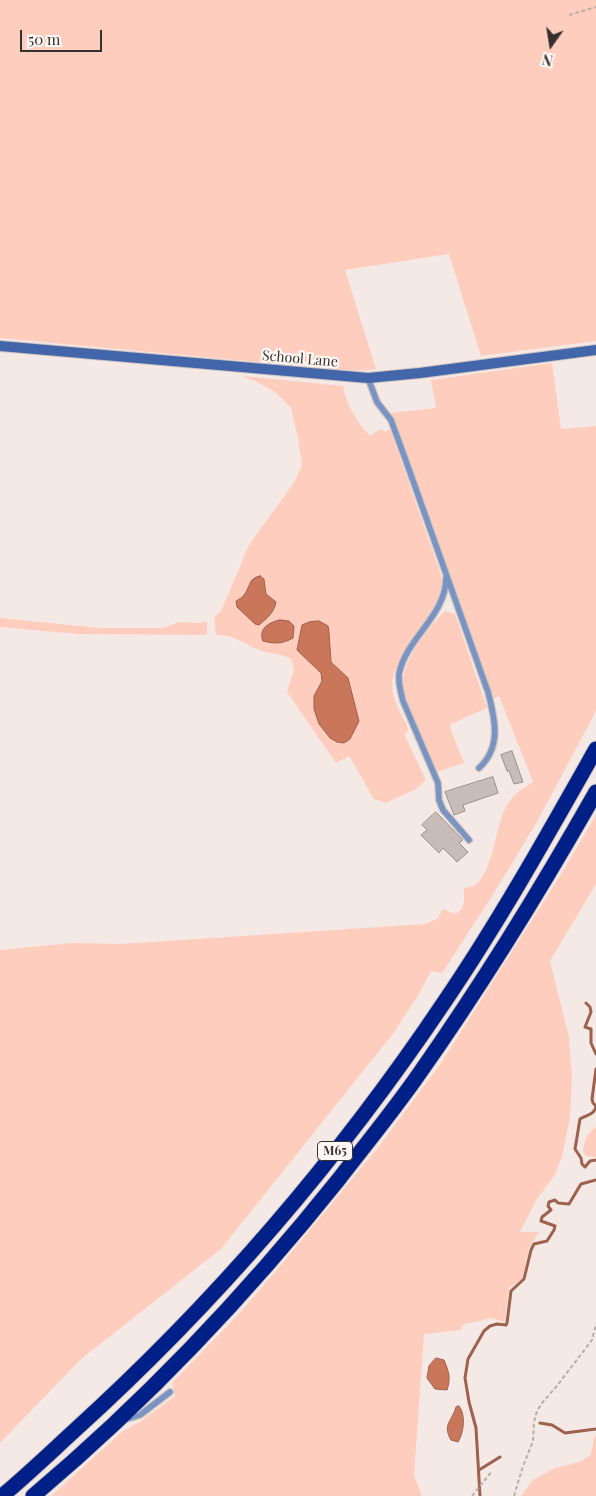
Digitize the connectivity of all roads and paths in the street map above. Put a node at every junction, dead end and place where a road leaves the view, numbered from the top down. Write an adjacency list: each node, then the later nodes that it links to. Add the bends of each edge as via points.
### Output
1 (596, 7): 2 (path)
2 (569, 15)
3 (0, 346): 5 (main road, School Lane)
4 (596, 350): 5 (main road, School Lane)
5 (368, 378): 6 (lane, via 377,402 390,420)
6 (446, 574): 8 (lane, via 475,652 496,722 488,761); 10 (lane, via 439,607 403,663 399,687 438,783 443,810)
7 (596, 749): 15 (highway, M65, via 446,1001 346,1138 228,1279 182,1328)
8 (479, 768)
9 (596, 792): 13 (highway, M65, via 510,938 418,1076 372,1138 309,1216 207,1332)
10 (469, 840)
11 (596, 1324): 18 (path, via 592,1340 537,1411 533,1441)
12 (170, 1392): 13 (lane, via 140,1415)
13 (114, 1424): 16 (highway, M65)
14 (492, 1471): 17 (path)
15 (2, 1496)
16 (33, 1496)
17 (472, 1496)
18 (514, 1496)

